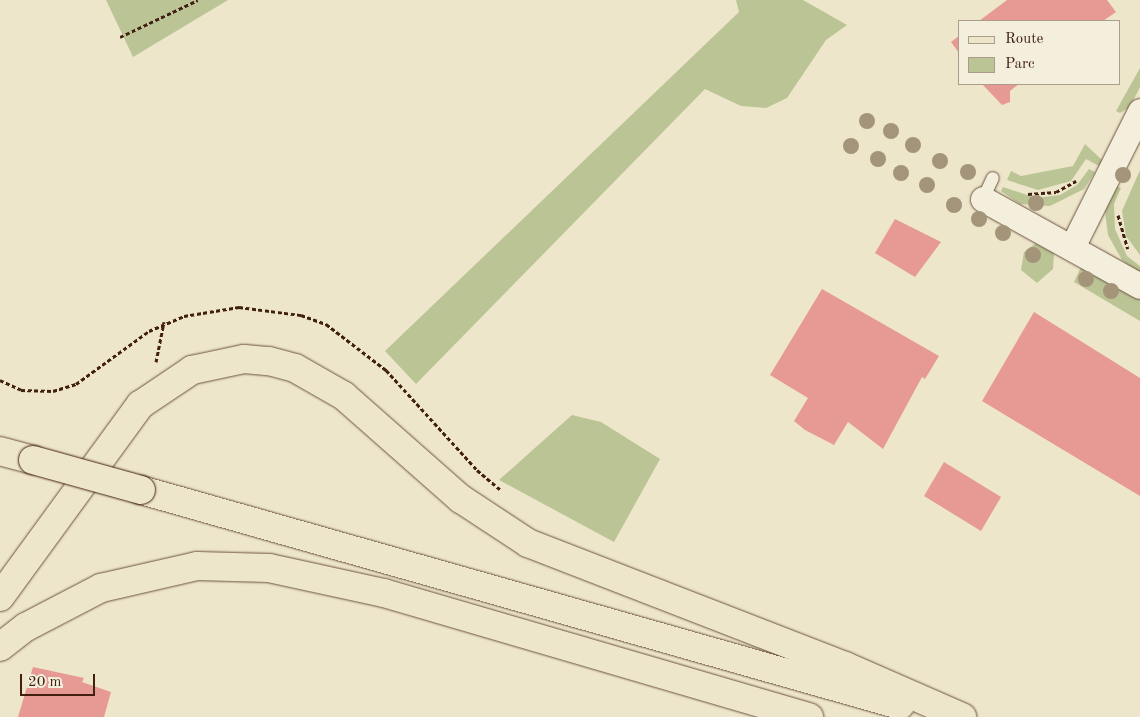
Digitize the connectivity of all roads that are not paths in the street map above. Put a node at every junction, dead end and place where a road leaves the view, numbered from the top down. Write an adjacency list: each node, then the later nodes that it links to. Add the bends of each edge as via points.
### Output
1 (1140, 112): 3 (street)
2 (988, 188): 3 (street)
3 (1072, 247): 4 (street)
4 (1140, 286)
5 (0, 451): 9 (main road, bridge)
6 (0, 597): 10 (main road, via 140,405 192,370 244,359 269,361 295,368 344,396 461,499 528,543 845,666)
7 (0, 647): 8 (main road, via 26,627 101,588 197,566 268,568 384,593)
8 (809, 717)
9 (940, 717)
10 (962, 717)

